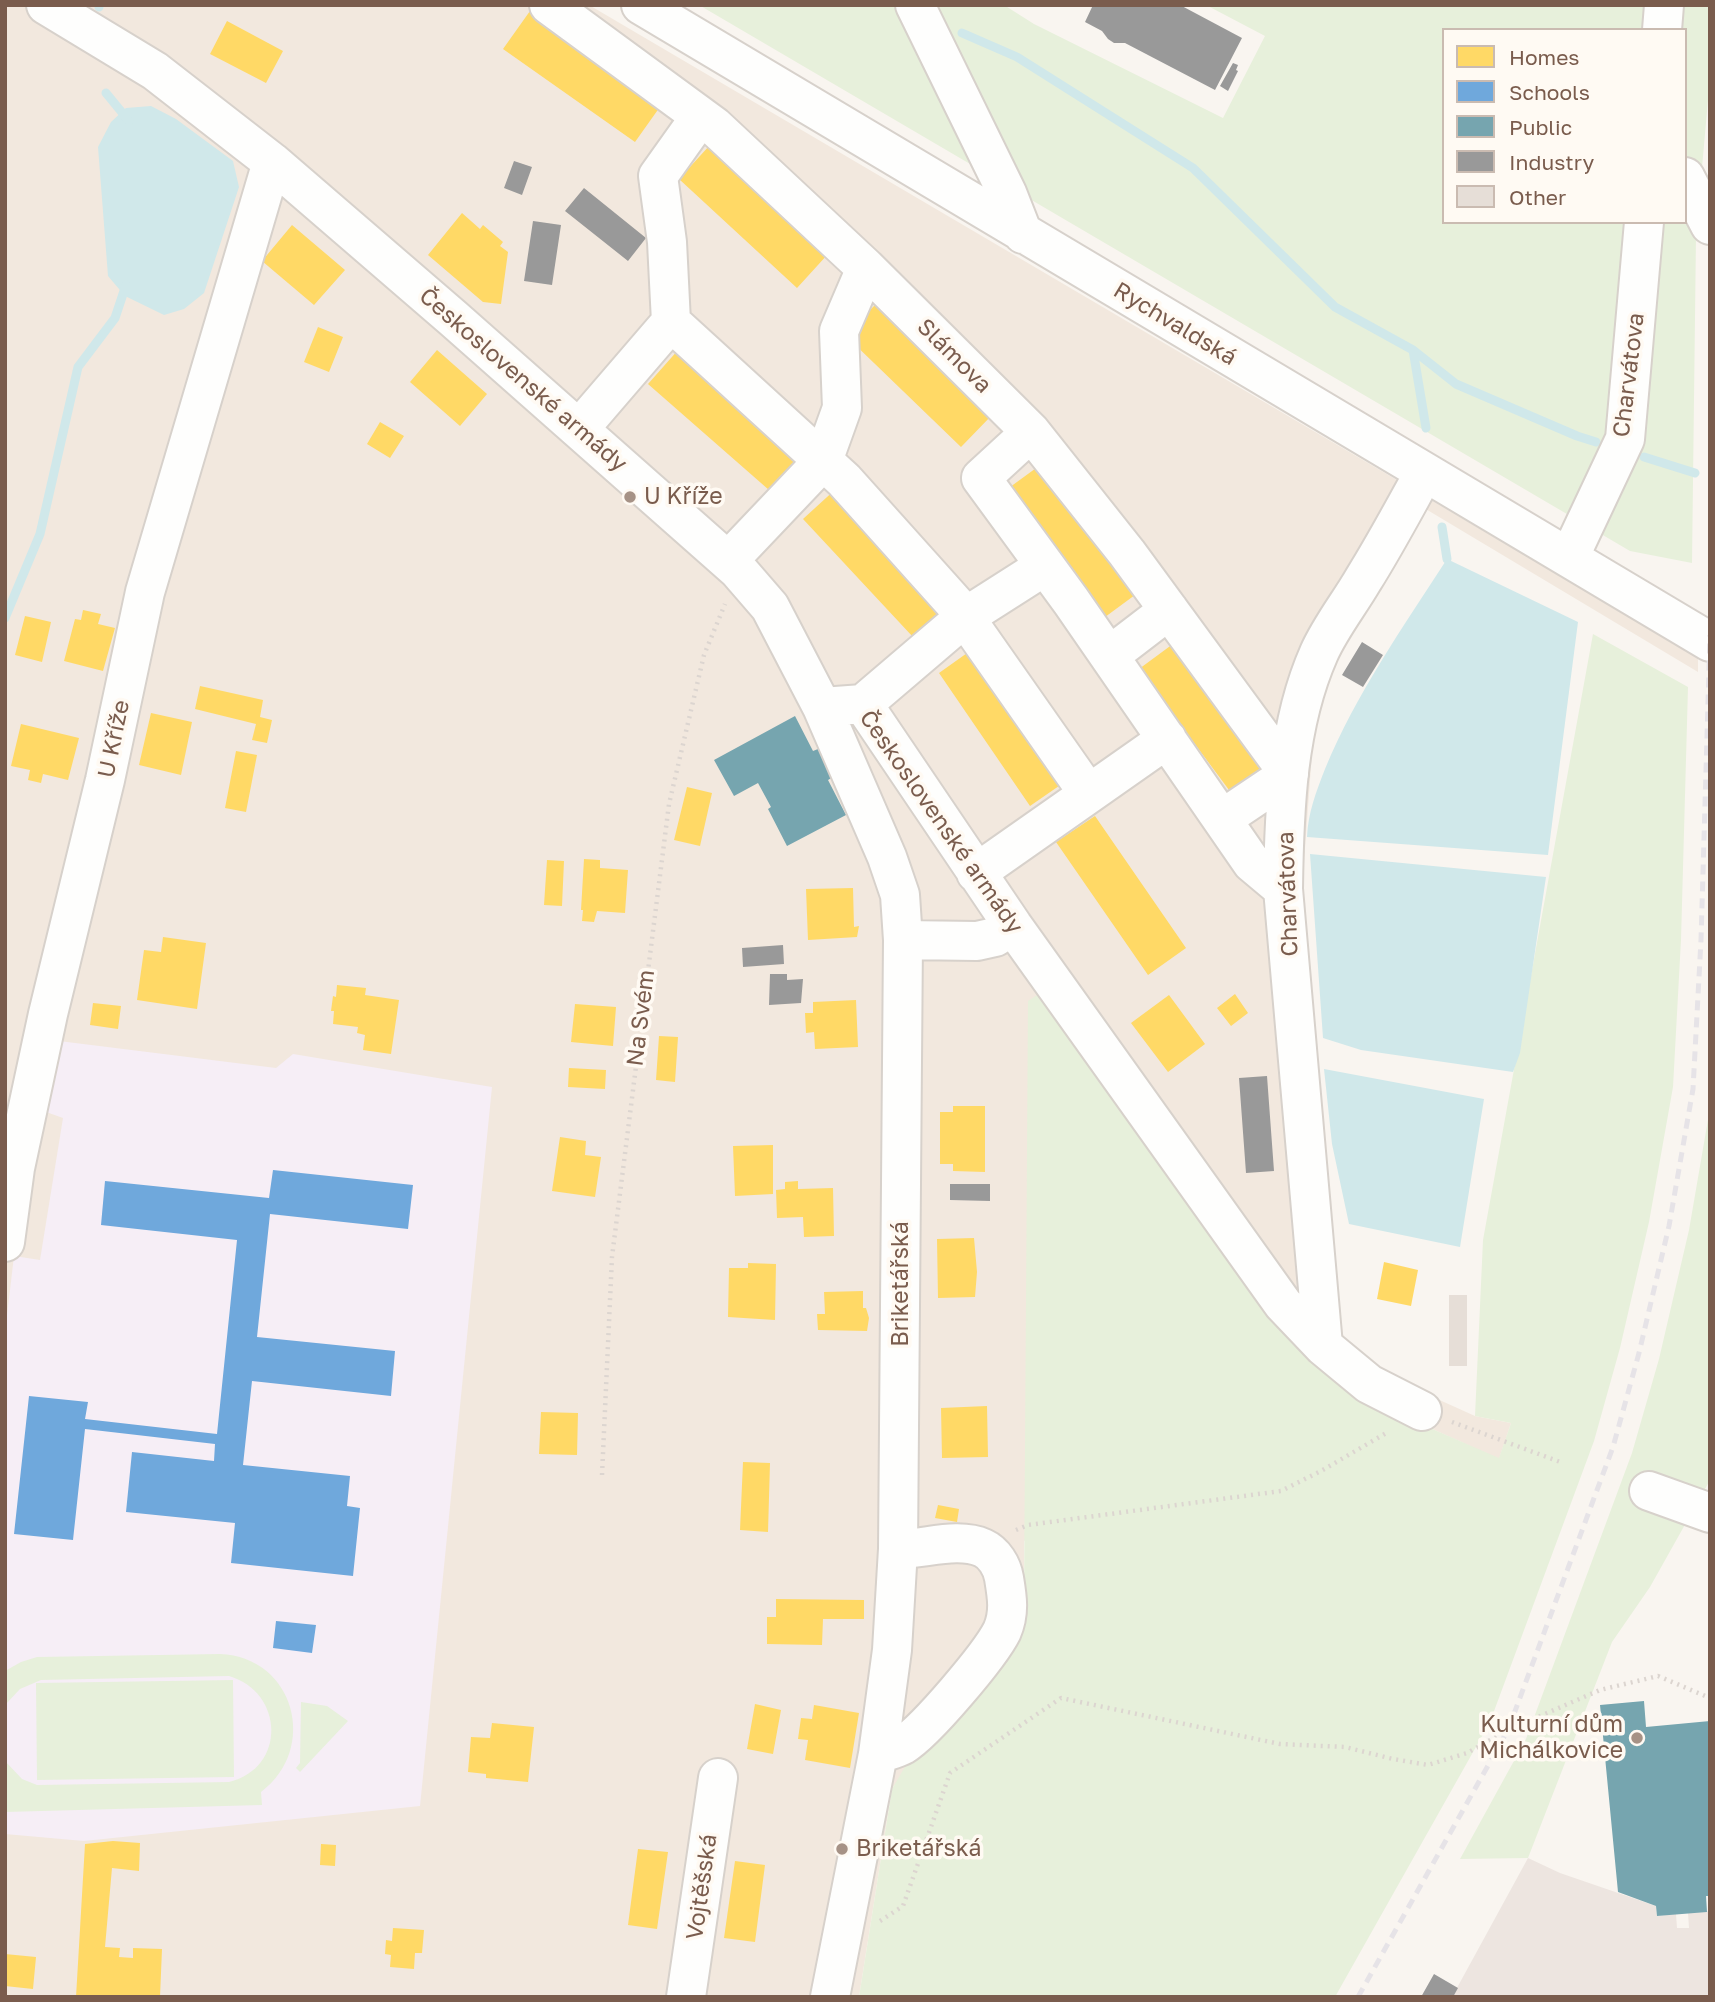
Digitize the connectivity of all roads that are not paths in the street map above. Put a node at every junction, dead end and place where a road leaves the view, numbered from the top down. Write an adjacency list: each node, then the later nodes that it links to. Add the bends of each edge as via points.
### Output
1 (46, 5): 8 (street, Československé armády, via 155,71)
2 (549, 5): 7 (street, Slámova)
3 (641, 5): 12 (street, Rychvaldská)
4 (915, 5): 12 (street)
5 (1664, 5): 6 (street)
6 (1662, 28)
7 (700, 117): 13 (street, Slámova); 14 (street, via 659,176)
8 (272, 162): 15 (street, Československé armády); 36 (street, U Kříže, via 145,592 15,1167)
9 (1687, 181): 11 (street)
10 (1644, 224): 19 (street, Charvátova, via 1625,439)
11 (1710, 225)
12 (1023, 234): 18 (street, Rychvaldská)
13 (866, 268): 16 (street, Slámova); 17 (street, via 839,331 842,408)
14 (671, 322): 15 (street); 17 (street)
15 (579, 429): 20 (street, Československé armády)
16 (1031, 432): 21 (street, via 981,478); 22 (street, Slámova)
17 (823, 461): 20 (street); 23 (street)
18 (1424, 473): 19 (street, Rychvaldská); 29 (street, Charvátova, via 1320,651 1305,691)
19 (1569, 558): 24 (street, Rychvaldská)
20 (733, 566): 27 (street, Československé armády, via 770,607)
21 (1045, 566): 23 (street); 25 (street)
22 (1169, 610): 25 (street); 29 (street, Slámova)
23 (965, 617): 26 (street); 30 (street)
24 (1710, 642)
25 (1109, 656): 28 (street)
26 (863, 704): 27 (street, Československé armády); 32 (street, Československé armády)
27 (822, 707): 35 (street, Briketářská, via 887,857 900,895)
28 (1167, 739): 30 (street); 31 (street)
29 (1289, 774): 31 (street); 33 (street, Charvátova)
30 (1088, 793): 32 (street)
31 (1222, 819): 33 (street, via 1252,863)
32 (976, 873): 34 (street, Československé armády)
33 (1283, 889): 37 (street, Charvátova)
34 (1013, 926): 35 (street, via 977,941); 37 (street, Československé armády, via 1283,1304)
35 (903, 940): 41 (street, Briketářská)
36 (5, 1242)
37 (1323, 1346): 38 (street, Československé armády, via 1369,1384)
38 (1422, 1411)
39 (1648, 1491): 40 (street)
40 (1710, 1513)
41 (898, 1549): 42 (street, Briketářská, via 892,1650); 42 (street, via 966,1543 986,1549 998,1563 1009,1601 1002,1630 982,1661 918,1733 902,1746)
42 (878, 1754): 45 (street, Briketářská)
43 (718, 1778): 44 (street, Vojtěšská)
44 (686, 1997)
45 (830, 1997)

